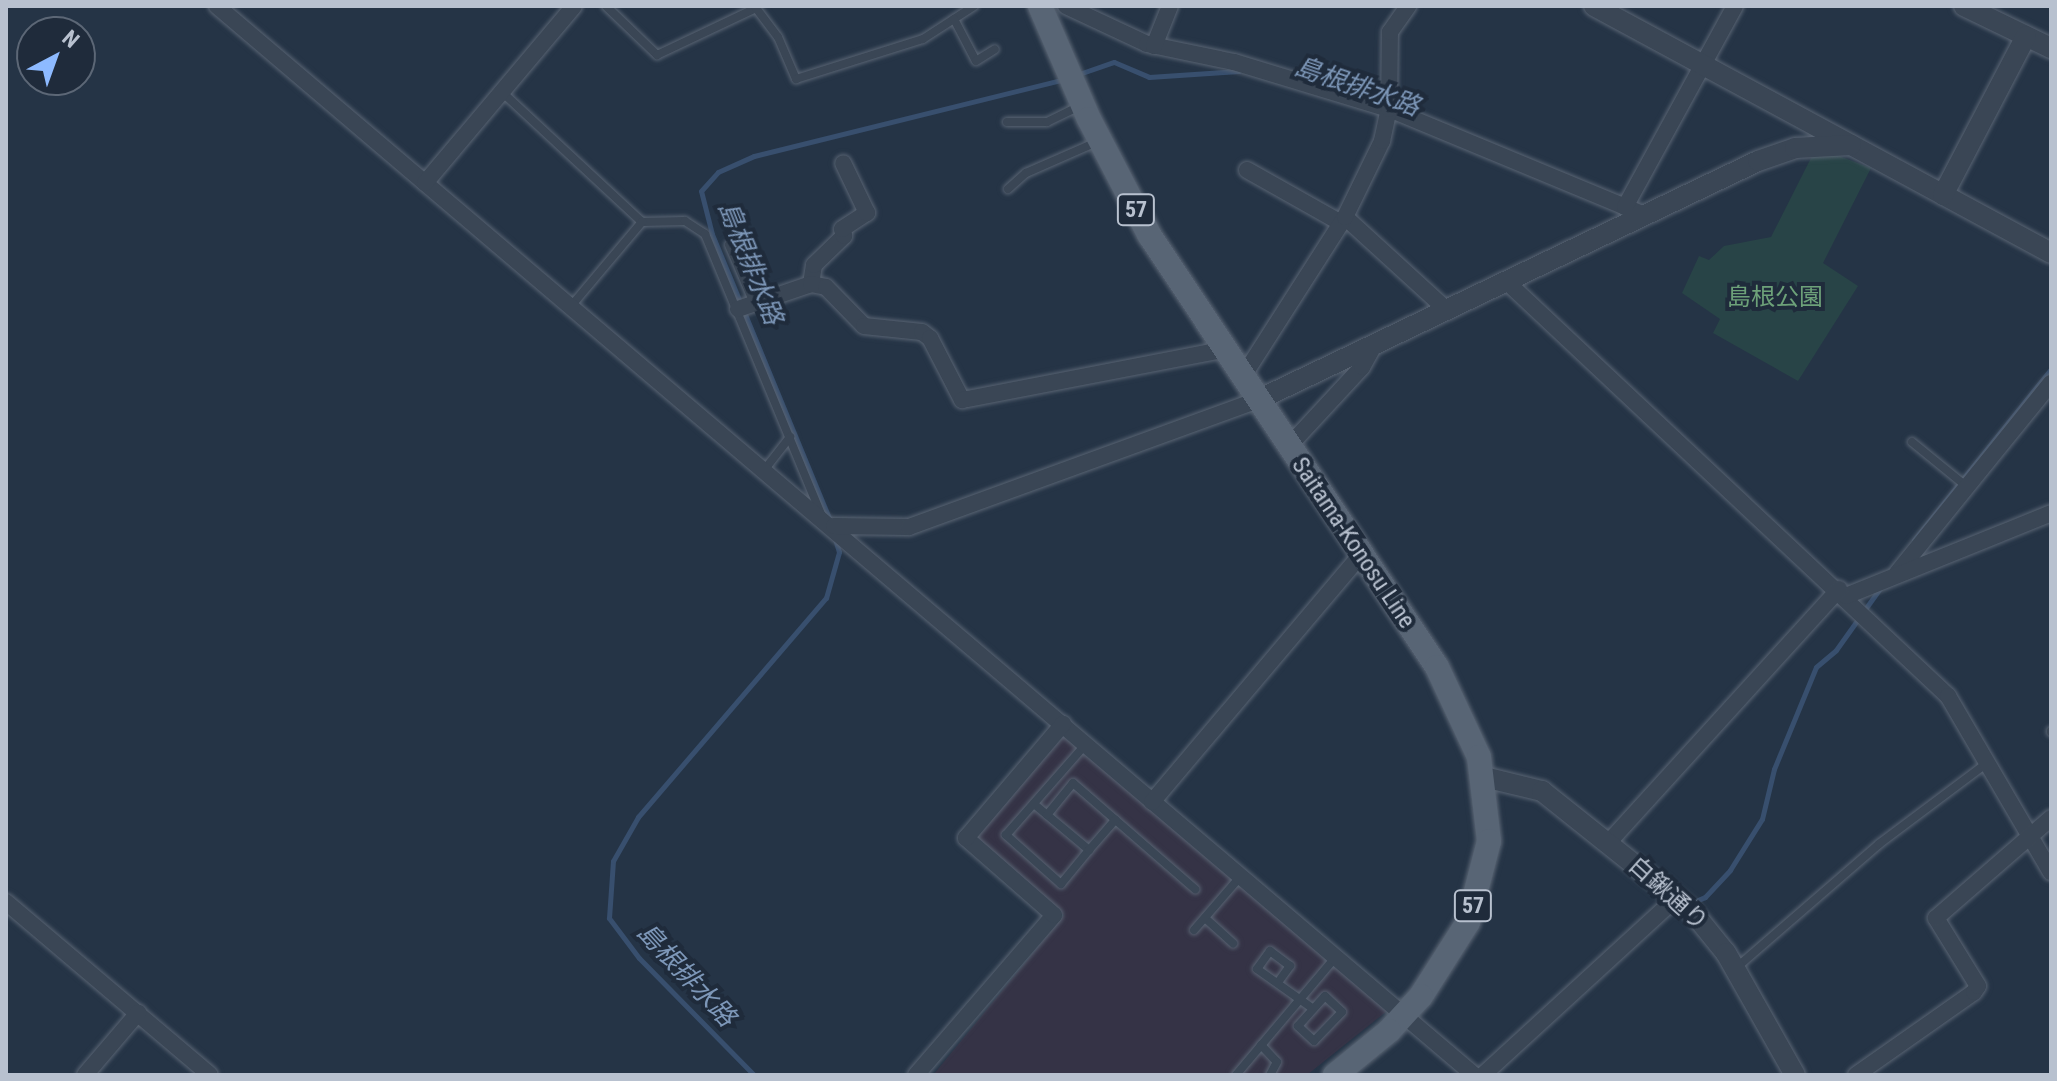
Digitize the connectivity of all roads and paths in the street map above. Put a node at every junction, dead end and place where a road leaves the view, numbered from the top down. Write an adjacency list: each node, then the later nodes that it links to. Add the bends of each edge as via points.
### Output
1 (217, 6): 26 (street)
2 (574, 6): 18 (street)
3 (606, 6): 12 (lane, via 657,55 756,8 778,37 796,79 923,39)
4 (974, 6): 12 (lane)
5 (1040, 6): 19 (main road, Saitama-Konosu Line / 57)
6 (1066, 6): 14 (street)
7 (1170, 6): 14 (street)
8 (1408, 6): 20 (street, via 1390,32)
9 (1594, 6): 17 (street)
10 (1735, 6): 17 (street)
11 (1964, 6): 13 (street)
12 (954, 19): 16 (lane, via 976,61)
13 (2026, 36): 15 (street); 28 (street)
14 (1154, 46): 20 (street, via 1234,62)
15 (2051, 48)
16 (995, 49)
17 (1703, 65): 23 (street); 29 (street)
18 (502, 92): 26 (street); 32 (lane)
19 (1083, 104): 21 (lane, via 1047,122); 22 (main road, Saitama-Konosu Line / 57)
20 (1388, 115): 29 (street); 31 (street)
21 (1007, 122)
22 (1099, 141): 27 (lane, via 1026,173); 41 (main road, Saitama-Konosu Line / 57, via 1150,236)
23 (1851, 145): 28 (street); 30 (street, via 1795,148)
24 (843, 163): 36 (street, via 867,213 842,229 844,236 814,265)
25 (1247, 170): 31 (street)
26 (425, 183): 37 (street)
27 (1008, 189)
28 (1943, 195): 34 (street)
29 (1625, 207): 30 (street)
30 (1645, 215): 35 (street)
31 (1343, 220): 39 (street); 42 (street)
32 (642, 222): 37 (lane); 38 (lane, via 685,221 705,234)
33 (729, 245): 38 (lane)
34 (2051, 253)
35 (1507, 282): 39 (street); 54 (street)
36 (811, 284): 38 (street); 41 (street, via 826,287 864,326 922,332 930,338 962,400)
37 (572, 305): 48 (street)
38 (746, 306): 45 (lane)
39 (1447, 310): 40 (street)
40 (1375, 344): 44 (street); 47 (street, via 1362,367)
41 (1222, 350): 42 (main road, Saitama-Konosu Line / 57)
42 (1242, 378): 44 (main road, Saitama-Konosu Line / 57)
43 (2051, 383): 49 (street)
44 (1258, 400): 47 (main road, Saitama-Konosu Line / 57); 51 (street, via 909,527)
45 (790, 437): 48 (lane); 51 (lane)
46 (1912, 442): 49 (lane)
47 (1288, 447): 52 (main road, Saitama-Konosu Line / 57)
48 (765, 469): 51 (street)
49 (1967, 487): 53 (street)
50 (2050, 515): 53 (street)
51 (828, 522): 55 (street)
52 (1361, 555): 58 (main road, Saitama-Konosu Line / 57, via 1454,694); 59 (street)
53 (1897, 573): 54 (street)
54 (1842, 592): 57 (street, via 1948,696); 65 (street)
55 (1063, 724): 56 (street); 85 (street, via 966,838 1054,915)
56 (1086, 744): 59 (street); 60 (lane)
57 (1987, 763): 64 (street); 76 (lane, via 1879,844)
58 (1484, 777): 65 (street, 白鍬通り, via 1542,791); 81 (main road, Saitama-Konosu Line / 57, via 1489,841 1479,890 1454,950)
59 (1152, 802): 68 (street)
60 (1034, 804): 61 (lane); 66 (lane, via 1006,835 1061,884)
61 (1047, 815): 63 (lane, via 1073,783); 66 (lane)
62 (2051, 818): 64 (street)
63 (1115, 820): 66 (lane); 69 (lane)
64 (2029, 841): 67 (street); 92 (street, via 1936,918 1978,986 1974,992)
65 (1609, 842): 71 (street, 白鍬通り)
66 (1089, 850)
67 (2051, 872)
68 (1240, 877): 72 (lane); 75 (street)
69 (1195, 889)
70 (6, 902): 80 (street)
71 (1683, 903): 76 (street, 白鍬通り); 90 (street)
72 (1205, 918): 73 (lane); 74 (lane)
73 (1194, 930)
74 (1233, 943)
75 (1335, 958): 78 (lane); 81 (street)
76 (1735, 969): 91 (street, 白鍬通り)
77 (1279, 981): 78 (lane)
78 (1300, 998): 79 (lane); 82 (lane)
79 (1312, 1008): 79 (lane, via 1325,996 1341,1009 1314,1041 1298,1026)
80 (138, 1013): 83 (street); 84 (street)
81 (1403, 1016): 88 (main road, Saitama-Konosu Line / 57); 89 (street)
82 (1261, 1045): 86 (lane); 87 (lane, via 1277,1062)
83 (85, 1075)
84 (210, 1075)
85 (917, 1075)
86 (1236, 1075)
87 (1270, 1075)
88 (1335, 1075)
89 (1474, 1075)
90 (1483, 1075)
91 (1795, 1075)
92 (1856, 1075)

